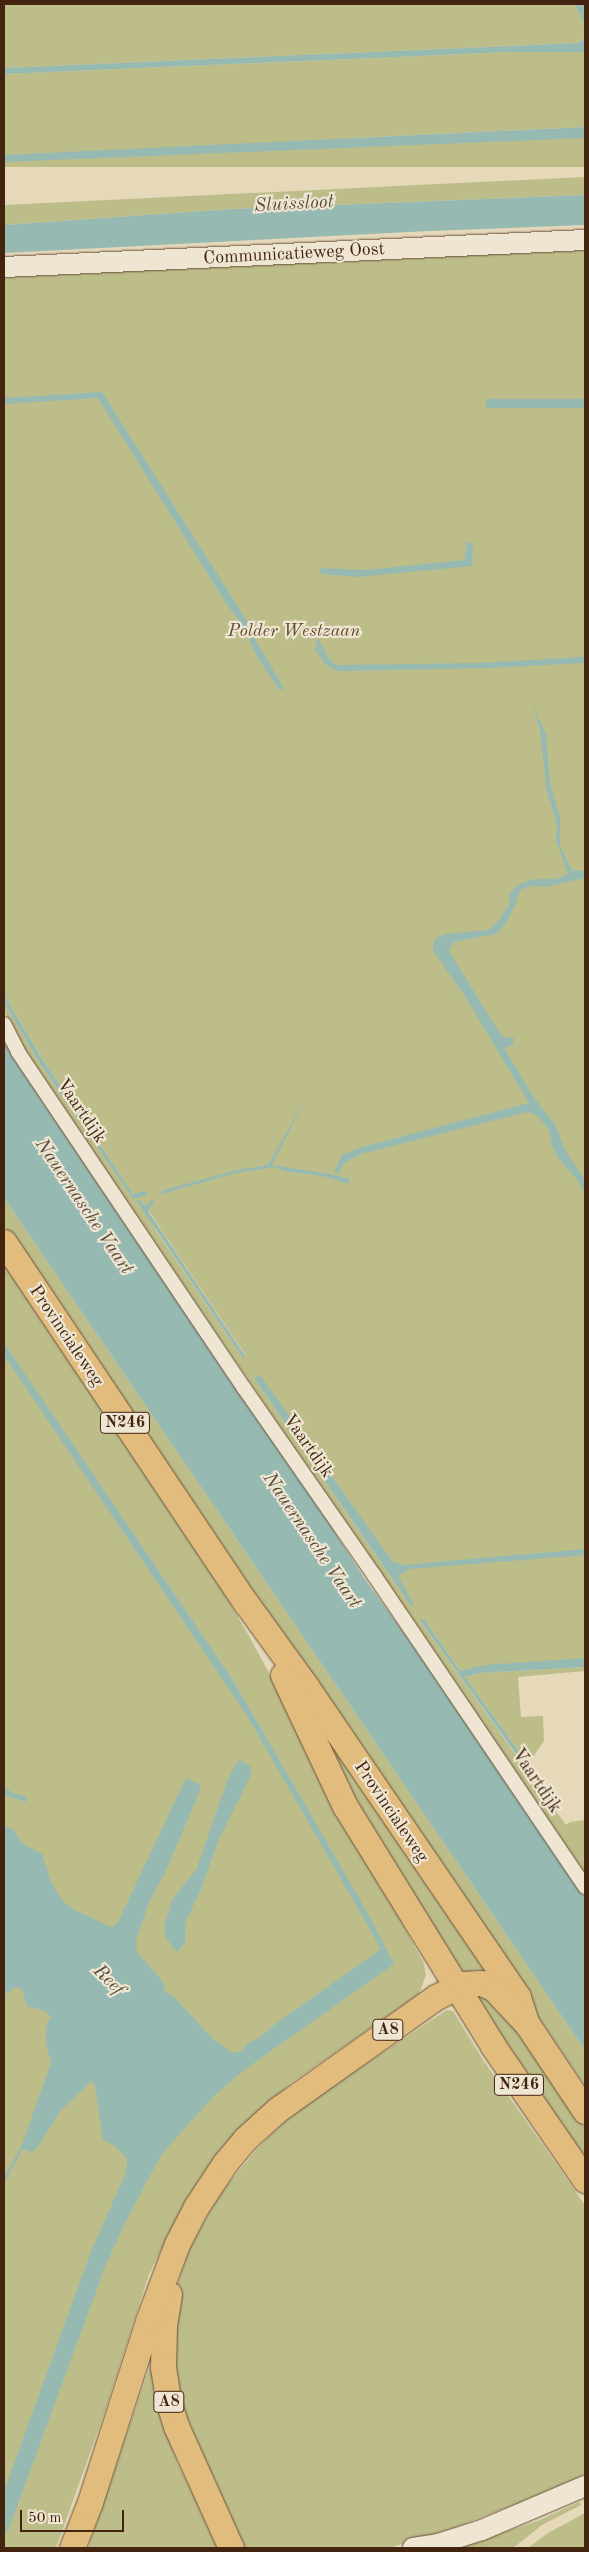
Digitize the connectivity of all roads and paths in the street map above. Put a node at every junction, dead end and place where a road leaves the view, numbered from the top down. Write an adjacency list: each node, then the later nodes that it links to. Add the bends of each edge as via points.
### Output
1 (585, 240): 2 (street, Communicatieweg Oost)
2 (4, 267)
3 (4, 1024): 6 (street, Vaartdijk, via 18,1052)
4 (4, 1242): 5 (highway, Provincialeweg / N246)
5 (246, 1603): 7 (highway, Provincialeweg / N246, via 307,1722 345,1806); 8 (highway, Provincialeweg / N246, via 518,1997)
6 (585, 1888)
7 (457, 1986): 8 (highway, A8, via 481,1983 493,1988); 10 (highway, N246); 11 (highway, A8, via 436,1997 297,2094 245,2139 208,2187)
8 (527, 2024): 9 (highway)
9 (585, 2111)
10 (585, 2180)
11 (177, 2244): 14 (highway, A8); 15 (highway, A8, via 164,2326 165,2385 176,2426)
12 (585, 2486): 13 (street, via 526,2513)
13 (434, 2546): 16 (street)
14 (72, 2548)
15 (231, 2548)
16 (413, 2548)

